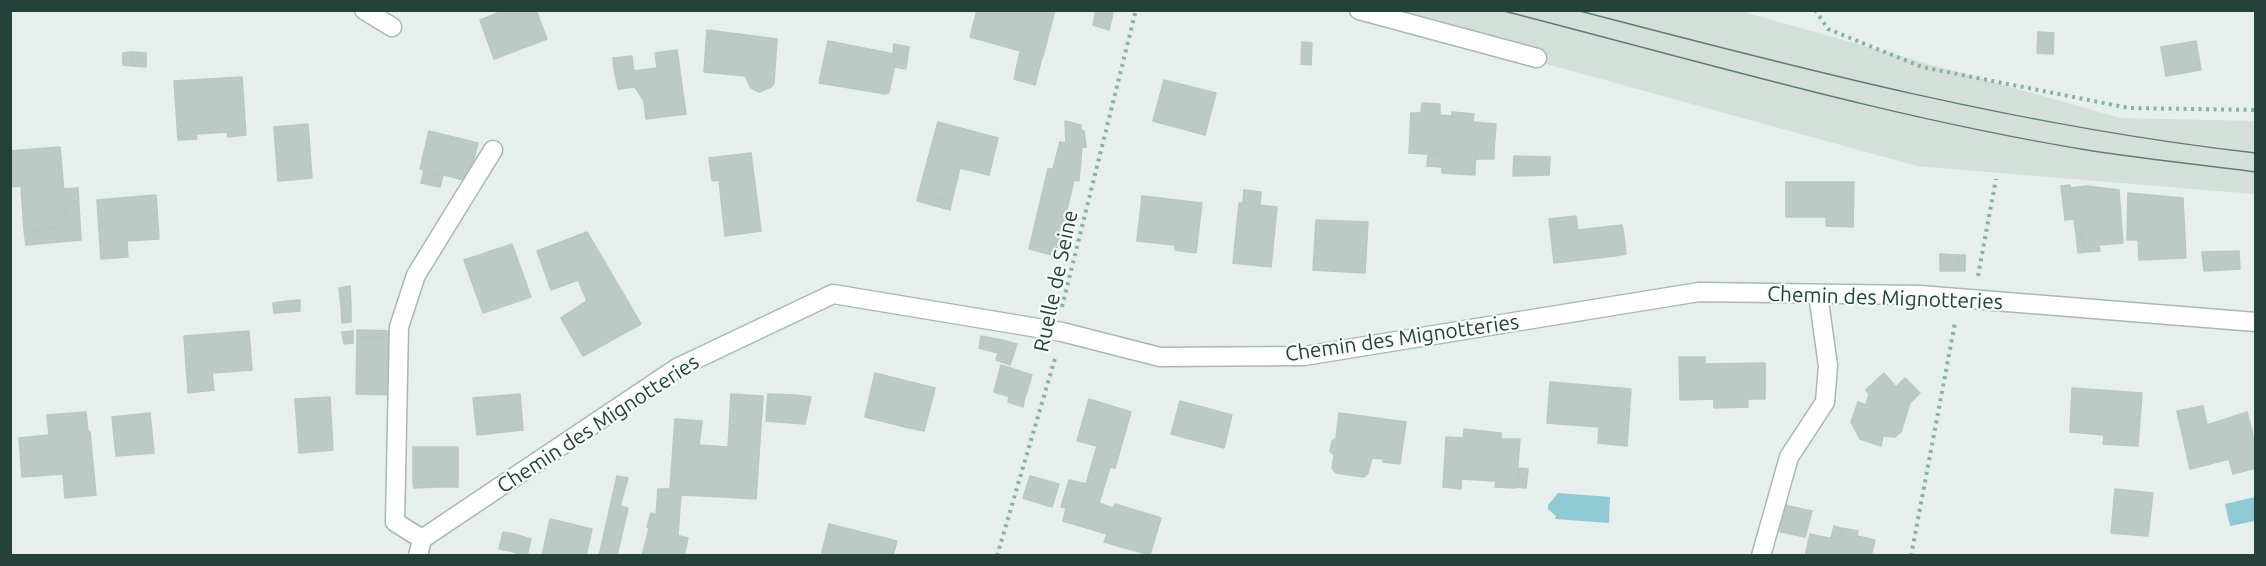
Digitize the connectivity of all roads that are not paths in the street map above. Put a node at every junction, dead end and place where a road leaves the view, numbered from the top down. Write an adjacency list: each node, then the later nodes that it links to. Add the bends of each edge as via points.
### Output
1 (364, 10): 3 (street)
2 (1359, 10): 4 (street)
3 (392, 27)
4 (1537, 58)
5 (493, 150): 8 (street, via 416,274 399,327 395,522)
6 (1818, 294): 7 (street, Chemin des Mignotteries, via 1920,295); 8 (street, Chemin des Mignotteries, via 1699,292 1304,356 1160,357 1062,332 833,294 678,368); 9 (street, via 1828,366 1825,402 1789,458)
7 (2256, 322)
8 (420, 547)
9 (1761, 555)

